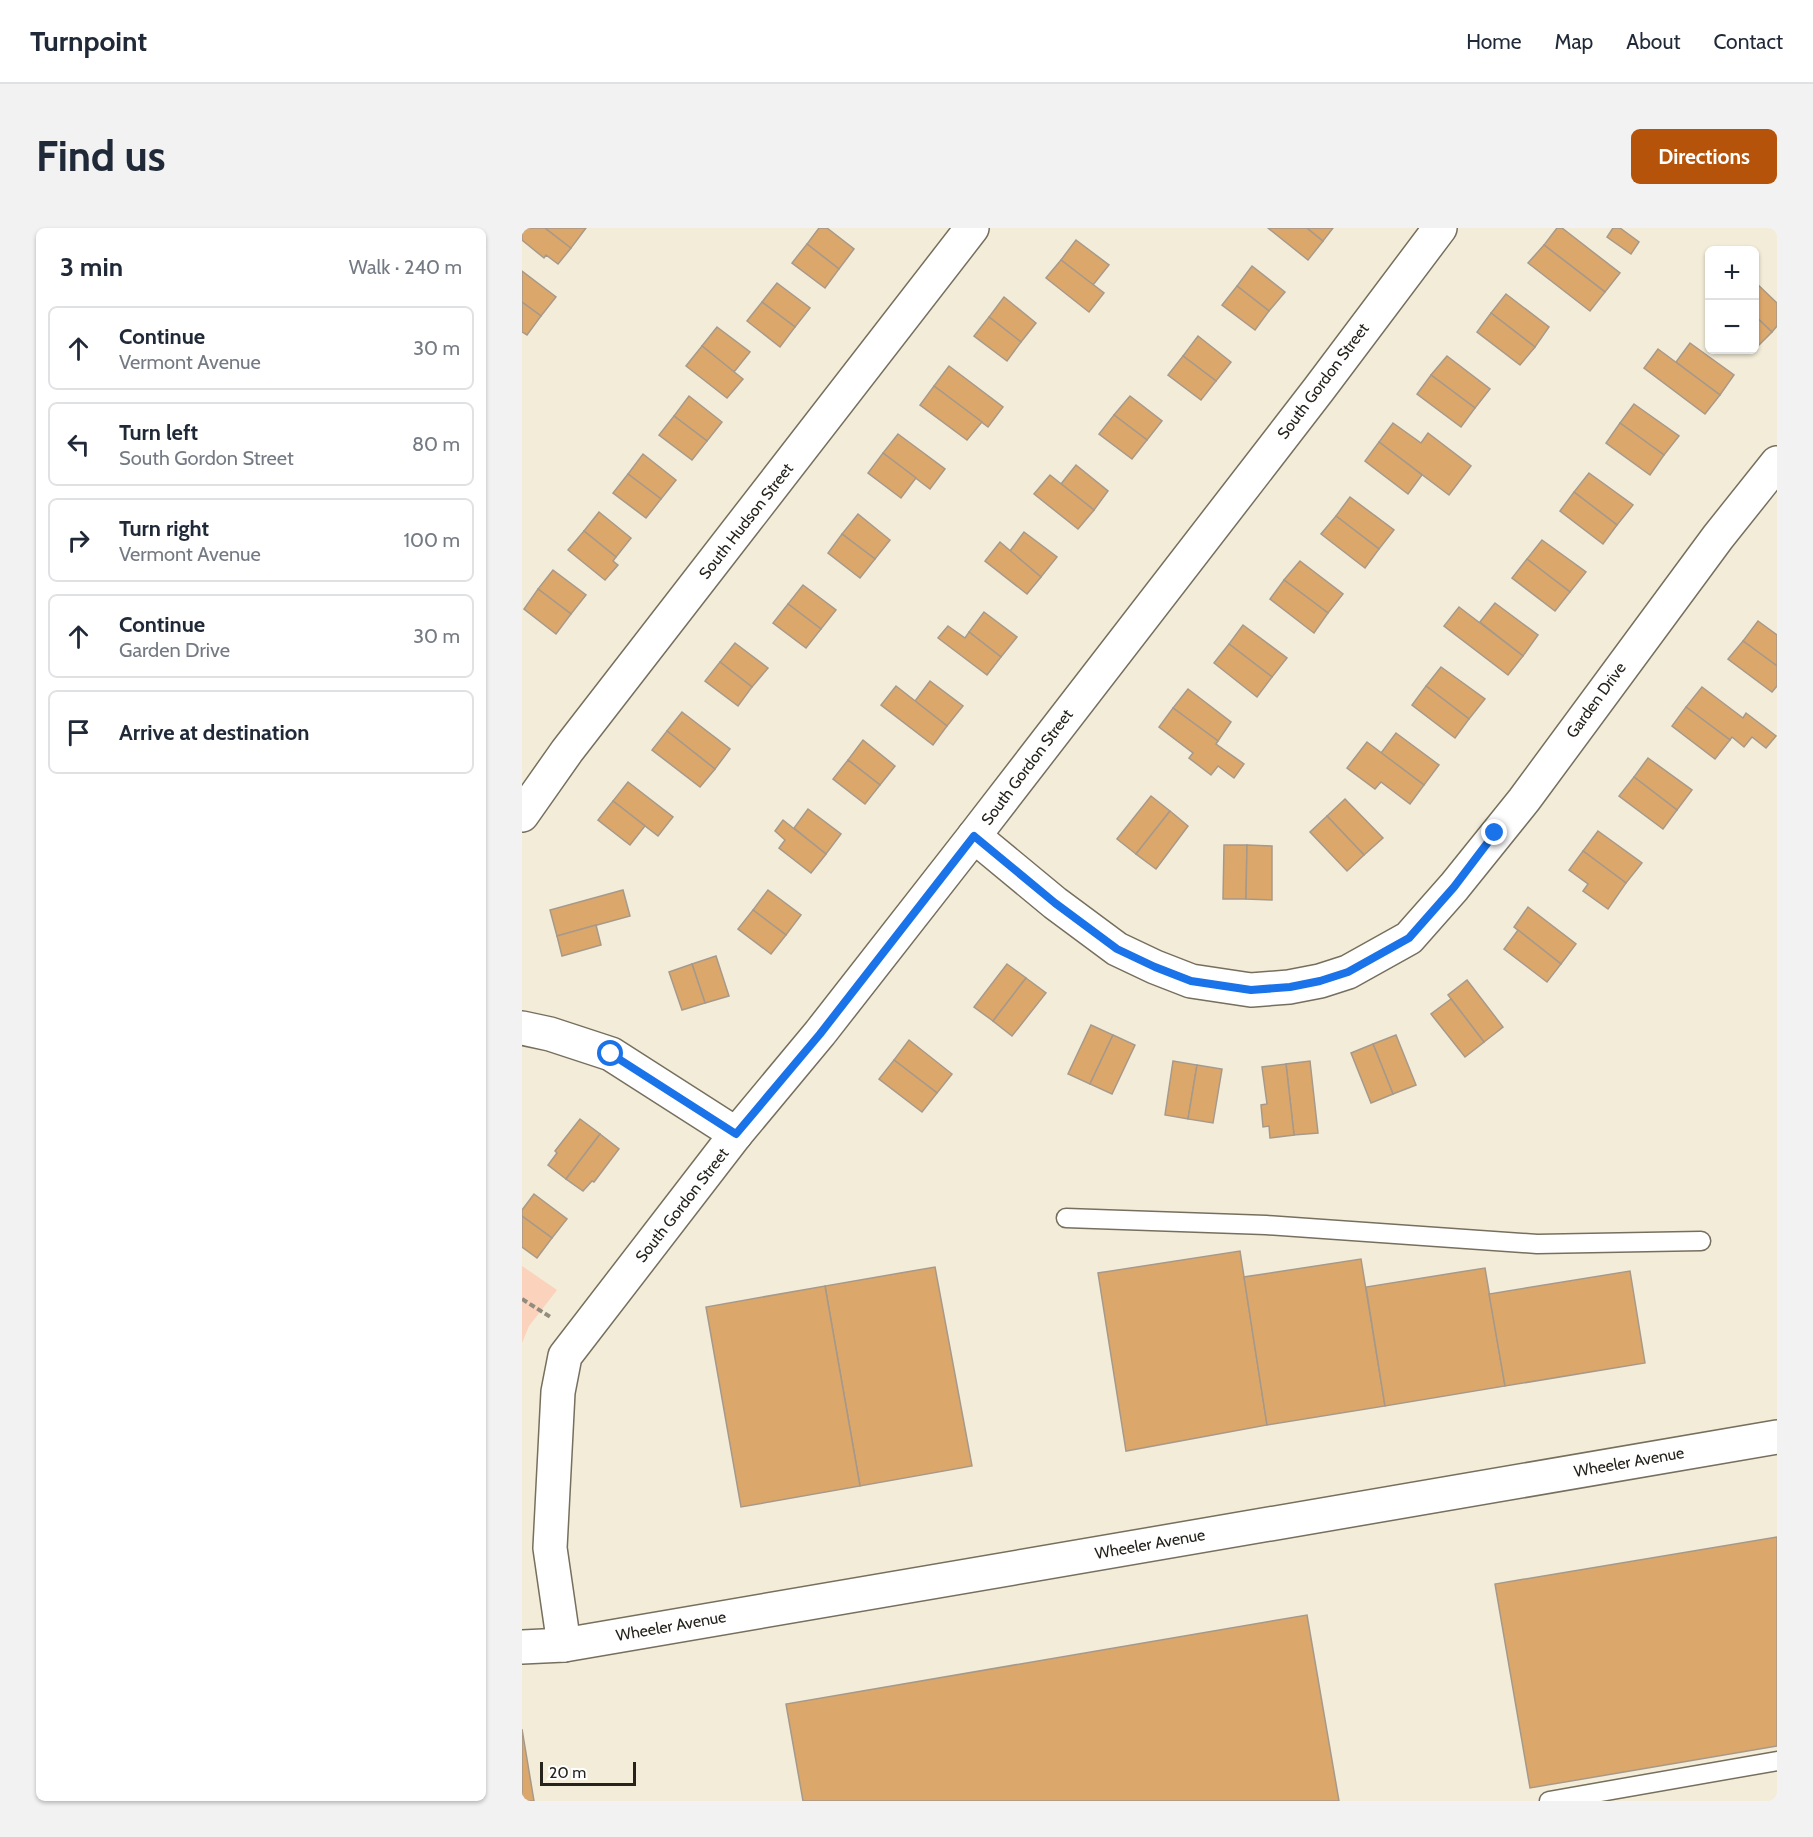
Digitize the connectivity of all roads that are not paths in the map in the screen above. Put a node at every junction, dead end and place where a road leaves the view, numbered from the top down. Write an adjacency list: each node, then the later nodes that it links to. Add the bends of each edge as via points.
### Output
1 (972, 228): 4 (street, South Hudson Street, via 567,751)
2 (1440, 228): 5 (street, South Gordon Street)
3 (1777, 463): 5 (street, Garden Drive, via 1454,887 1412,935 1348,972 1290,987 1251,990 1191,981 1117,949)
4 (522, 815)
5 (974, 836): 7 (street, South Gordon Street, via 820,1034)
6 (522, 1028): 7 (street, via 611,1054)
7 (736, 1134): 11 (street, South Gordon Street, via 565,1356 558,1392 550,1548)
8 (1066, 1218): 9 (lane, via 1266,1225 1537,1244)
9 (1701, 1241)
10 (1777, 1437): 11 (street, Wheeler Avenue)
11 (564, 1645): 12 (street, Wheeler Avenue)
12 (522, 1647)
13 (1777, 1761): 14 (lane)
14 (1549, 1801)

